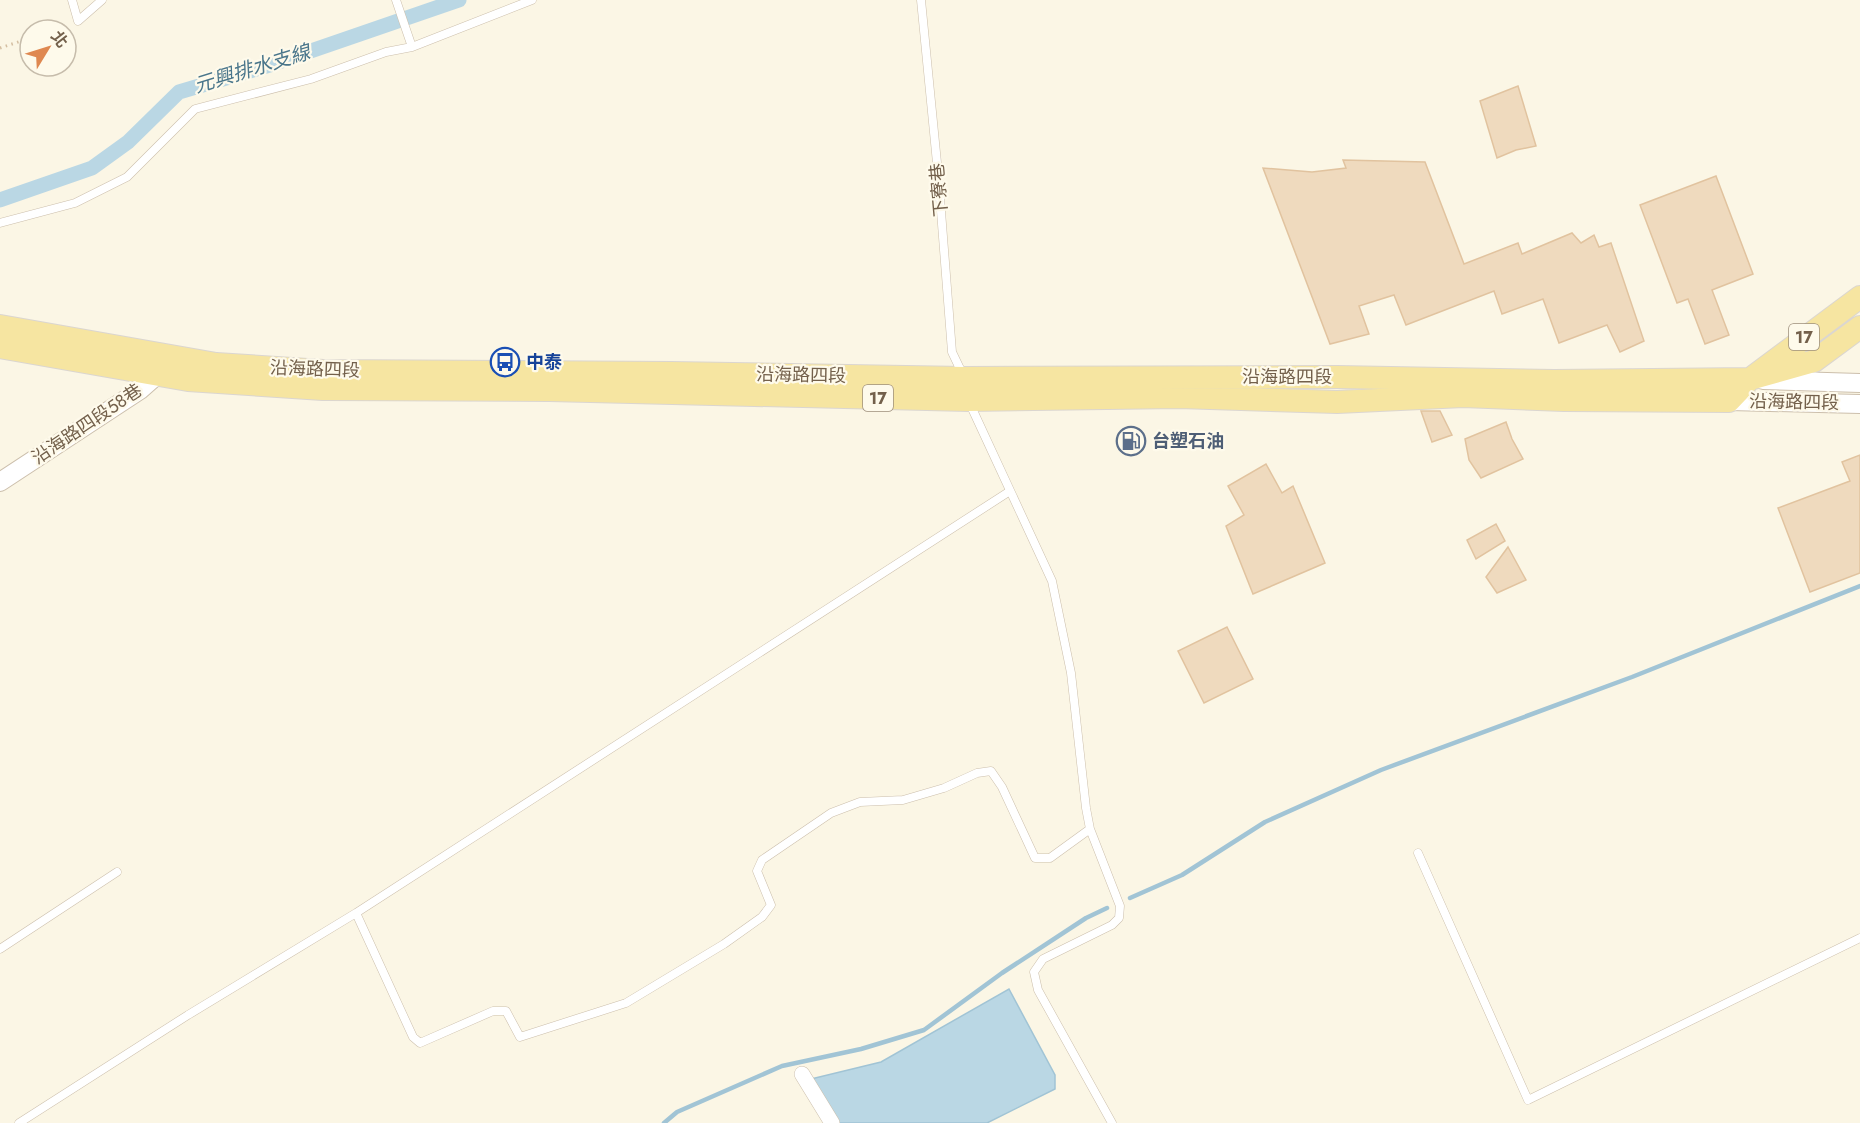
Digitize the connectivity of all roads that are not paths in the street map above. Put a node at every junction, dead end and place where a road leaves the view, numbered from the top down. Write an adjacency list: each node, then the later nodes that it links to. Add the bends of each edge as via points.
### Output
1 (72, 0): 2 (lane, via 78,21)
2 (102, 0)
3 (396, 0): 6 (lane)
4 (531, 0): 6 (lane)
5 (921, 0): 15 (lane, 下寮巷, via 952,352)
6 (412, 47): 7 (lane, via 386,52 311,79 195,109 127,177 75,203)
7 (0, 223)
8 (1860, 297): 13 (main road, 17)
9 (0, 326): 12 (main road, 沿海路四段 / 17)
10 (1860, 327): 13 (main road, 17, via 1814,361)
11 (0, 347): 12 (main road, 沿海路四段 / 17)
12 (160, 366): 15 (main road, 沿海路四段 / 17, via 216,364 505,381 671,373); 18 (street, 沿海路四段58巷, via 140,390)
13 (1750, 379): 14 (street, 沿海路四段); 15 (main road, 沿海路四段 / 17, via 1337,377); 16 (main road, 沿海路四段 / 17)
14 (1860, 383)
15 (966, 389): 16 (main road, 沿海路四段 / 17, via 1337,402 1463,396); 19 (lane, 下寮巷)
16 (1729, 401): 17 (street, 沿海路四段)
17 (1860, 404)
18 (0, 482)
19 (1010, 491): 20 (lane, 下寮巷, via 1052,581 1071,674); 23 (lane)
20 (1090, 829): 23 (lane, via 1050,858 1035,858 991,771 903,800 860,802 831,813 762,860 758,871 771,905 762,917 724,944 626,1003 520,1037 506,1011 493,1011 420,1043 413,1037); 29 (lane, 下寮巷, via 1120,906 1119,918 1042,959 1034,972 1038,990)
21 (1418, 853): 24 (lane, via 1528,1100)
22 (117, 872): 25 (lane)
23 (356, 913): 27 (lane)
24 (1860, 938)
25 (0, 949)
26 (802, 1074): 28 (street)
27 (19, 1123)
28 (832, 1123)
29 (1112, 1123)

